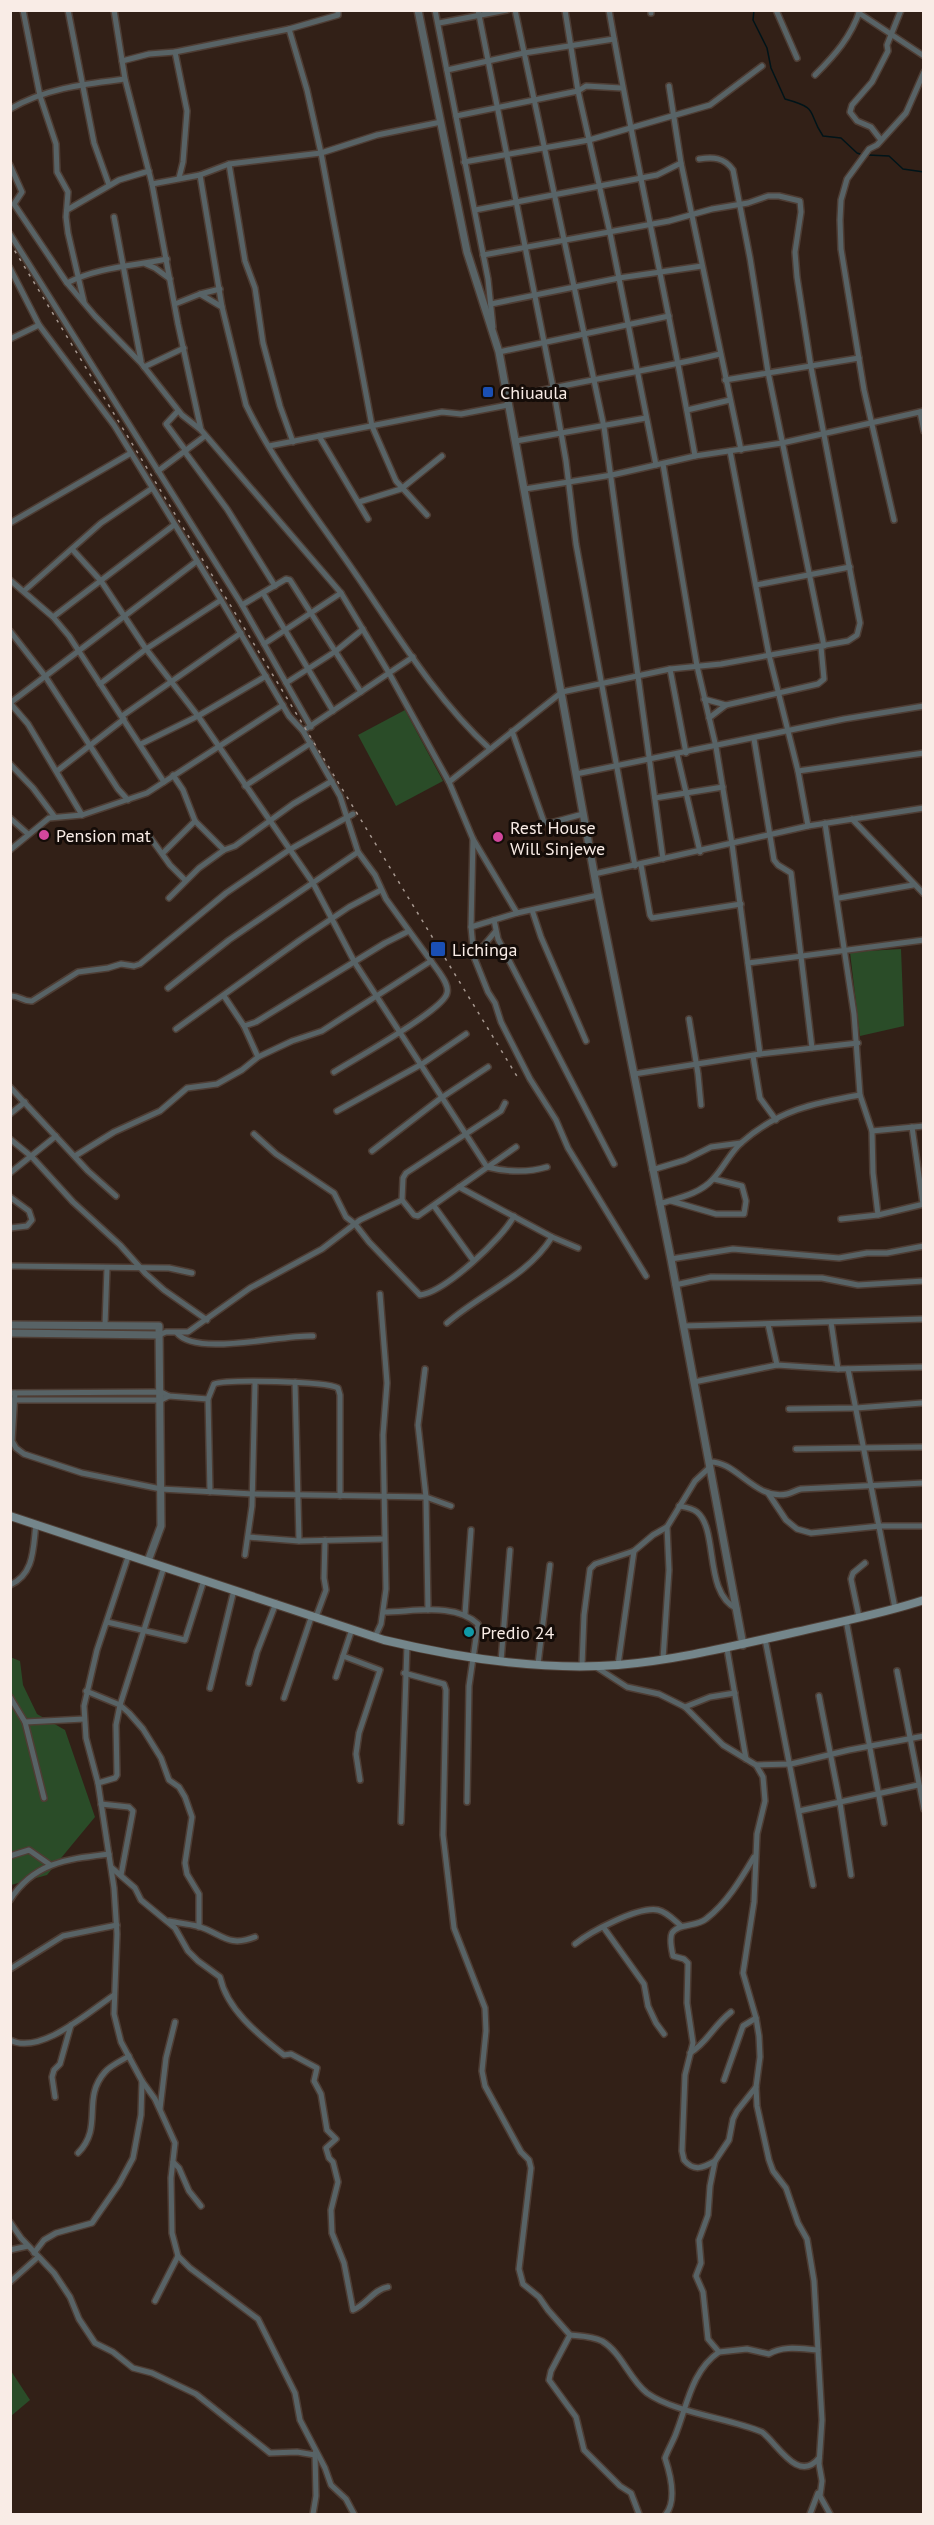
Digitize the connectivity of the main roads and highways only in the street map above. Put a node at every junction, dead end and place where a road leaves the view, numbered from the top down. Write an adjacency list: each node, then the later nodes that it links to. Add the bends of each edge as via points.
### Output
1 (10, 1516): 2 (main road, via 375,1637 501,1661 594,1666 663,1659 727,1649)
2 (923, 1601)

